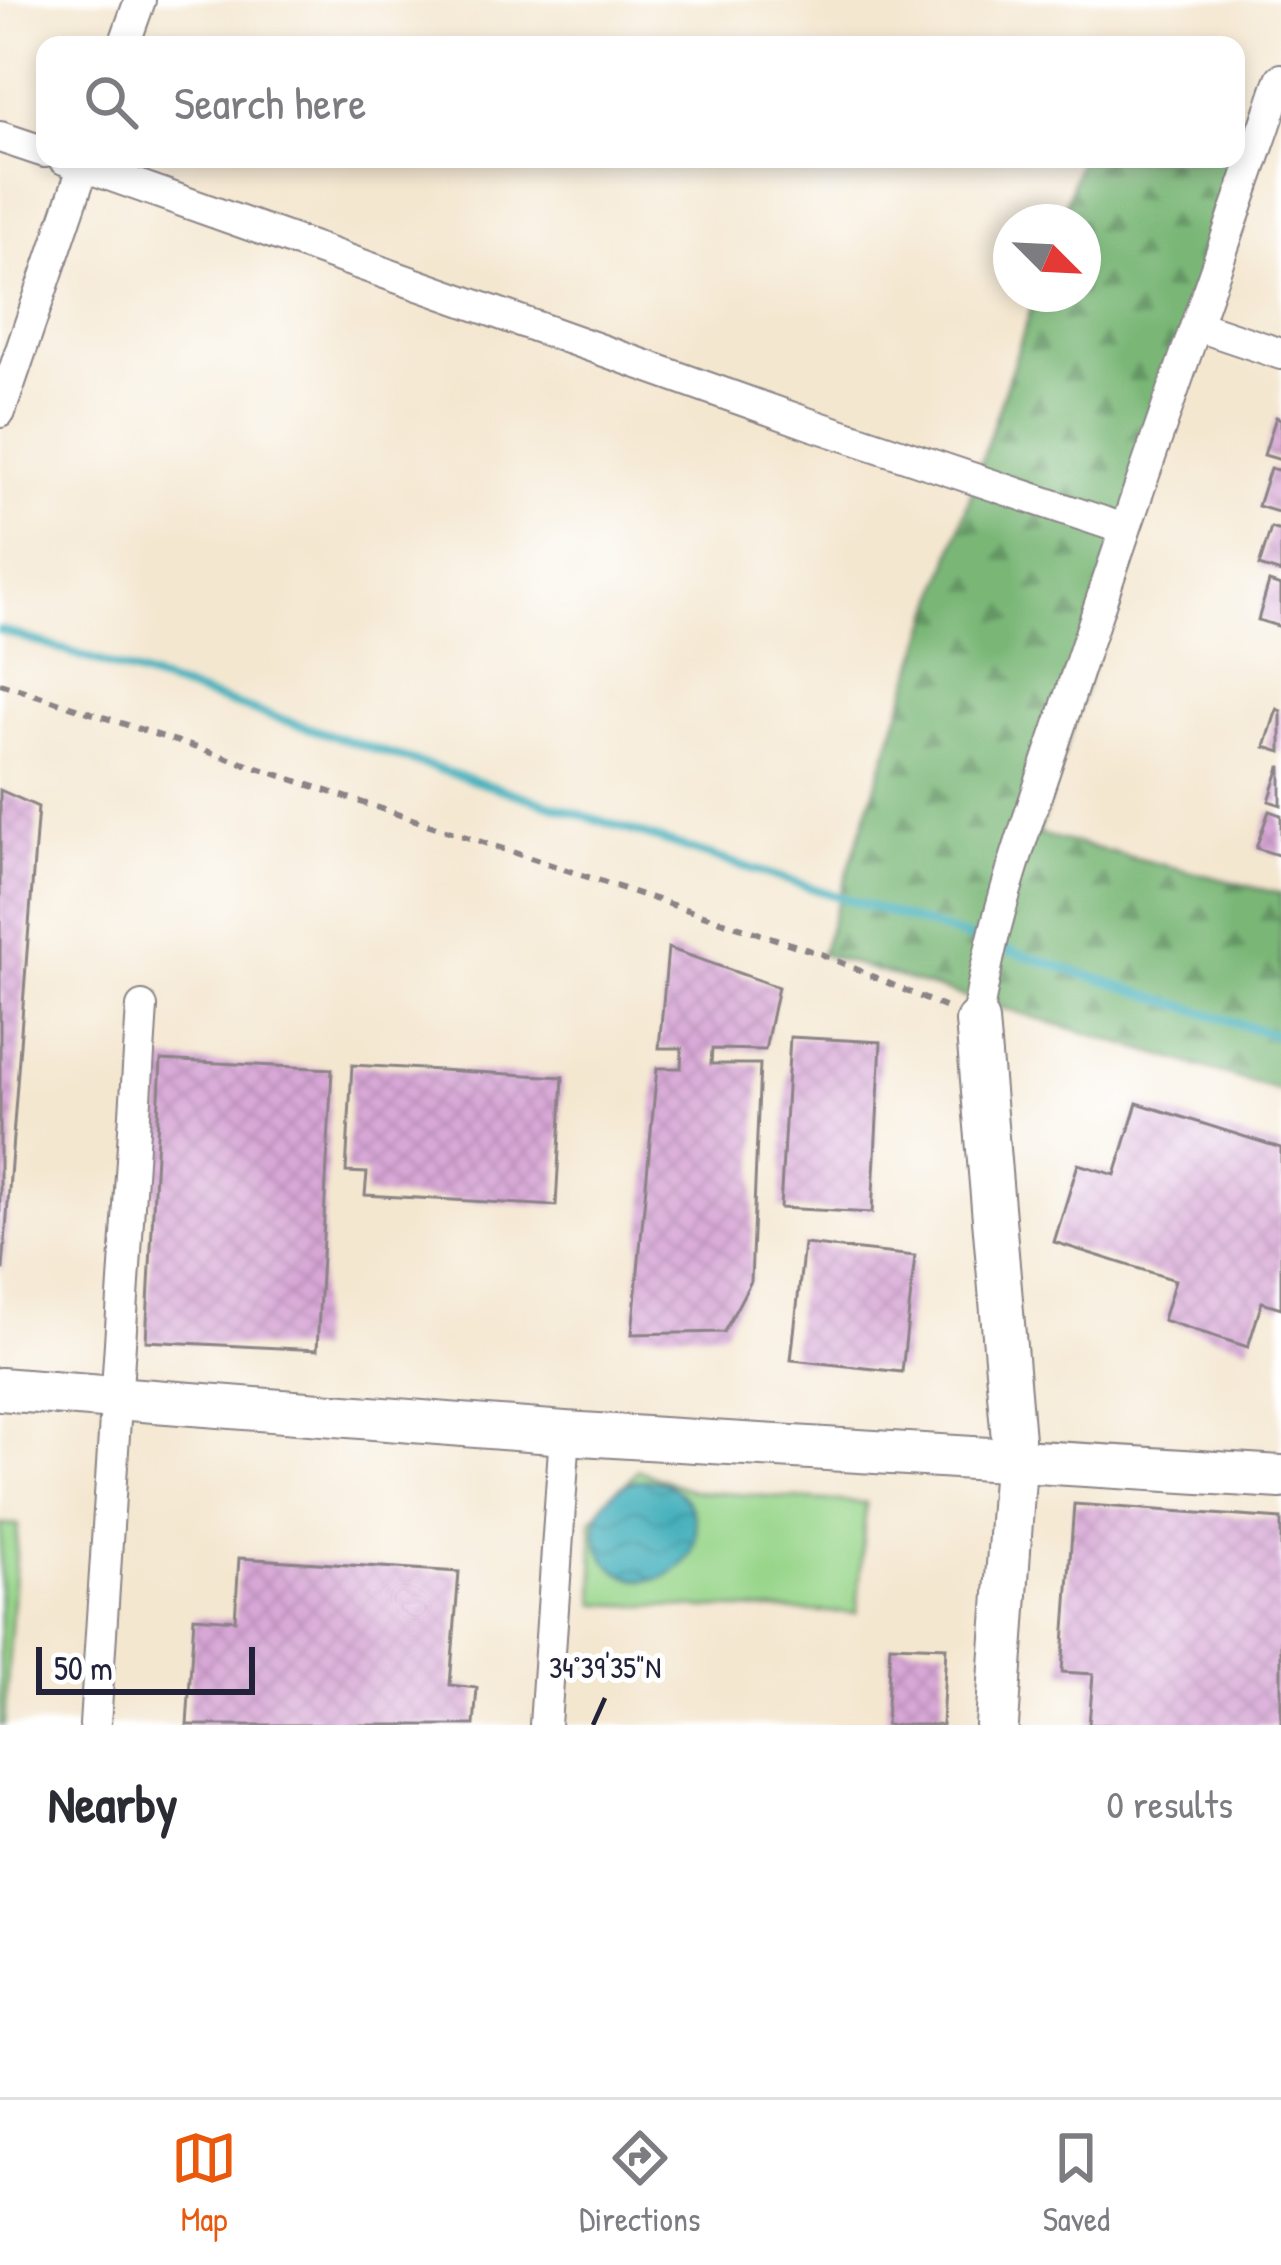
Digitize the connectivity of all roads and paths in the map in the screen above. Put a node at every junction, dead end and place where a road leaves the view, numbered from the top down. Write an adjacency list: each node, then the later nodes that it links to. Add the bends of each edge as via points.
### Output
1 (140, 0): 2 (street)
2 (127, 36)
3 (1281, 80): 8 (street)
4 (0, 137): 5 (street)
5 (36, 149)
6 (76, 168): 10 (street)
7 (97, 168): 11 (street)
8 (1198, 326): 9 (street); 11 (street)
9 (1281, 354)
10 (0, 412)
11 (1124, 529): 14 (street, via 993,932)
12 (0, 683): 14 (path, via 821,954)
13 (142, 1007): 16 (street)
14 (977, 1021): 18 (street)
15 (0, 1389): 16 (street)
16 (117, 1396): 17 (street); 20 (street)
17 (565, 1433): 18 (street); 21 (street)
18 (1015, 1462): 19 (street); 22 (street)
19 (1281, 1477)
20 (95, 1725)
21 (545, 1725)
22 (997, 1725)

